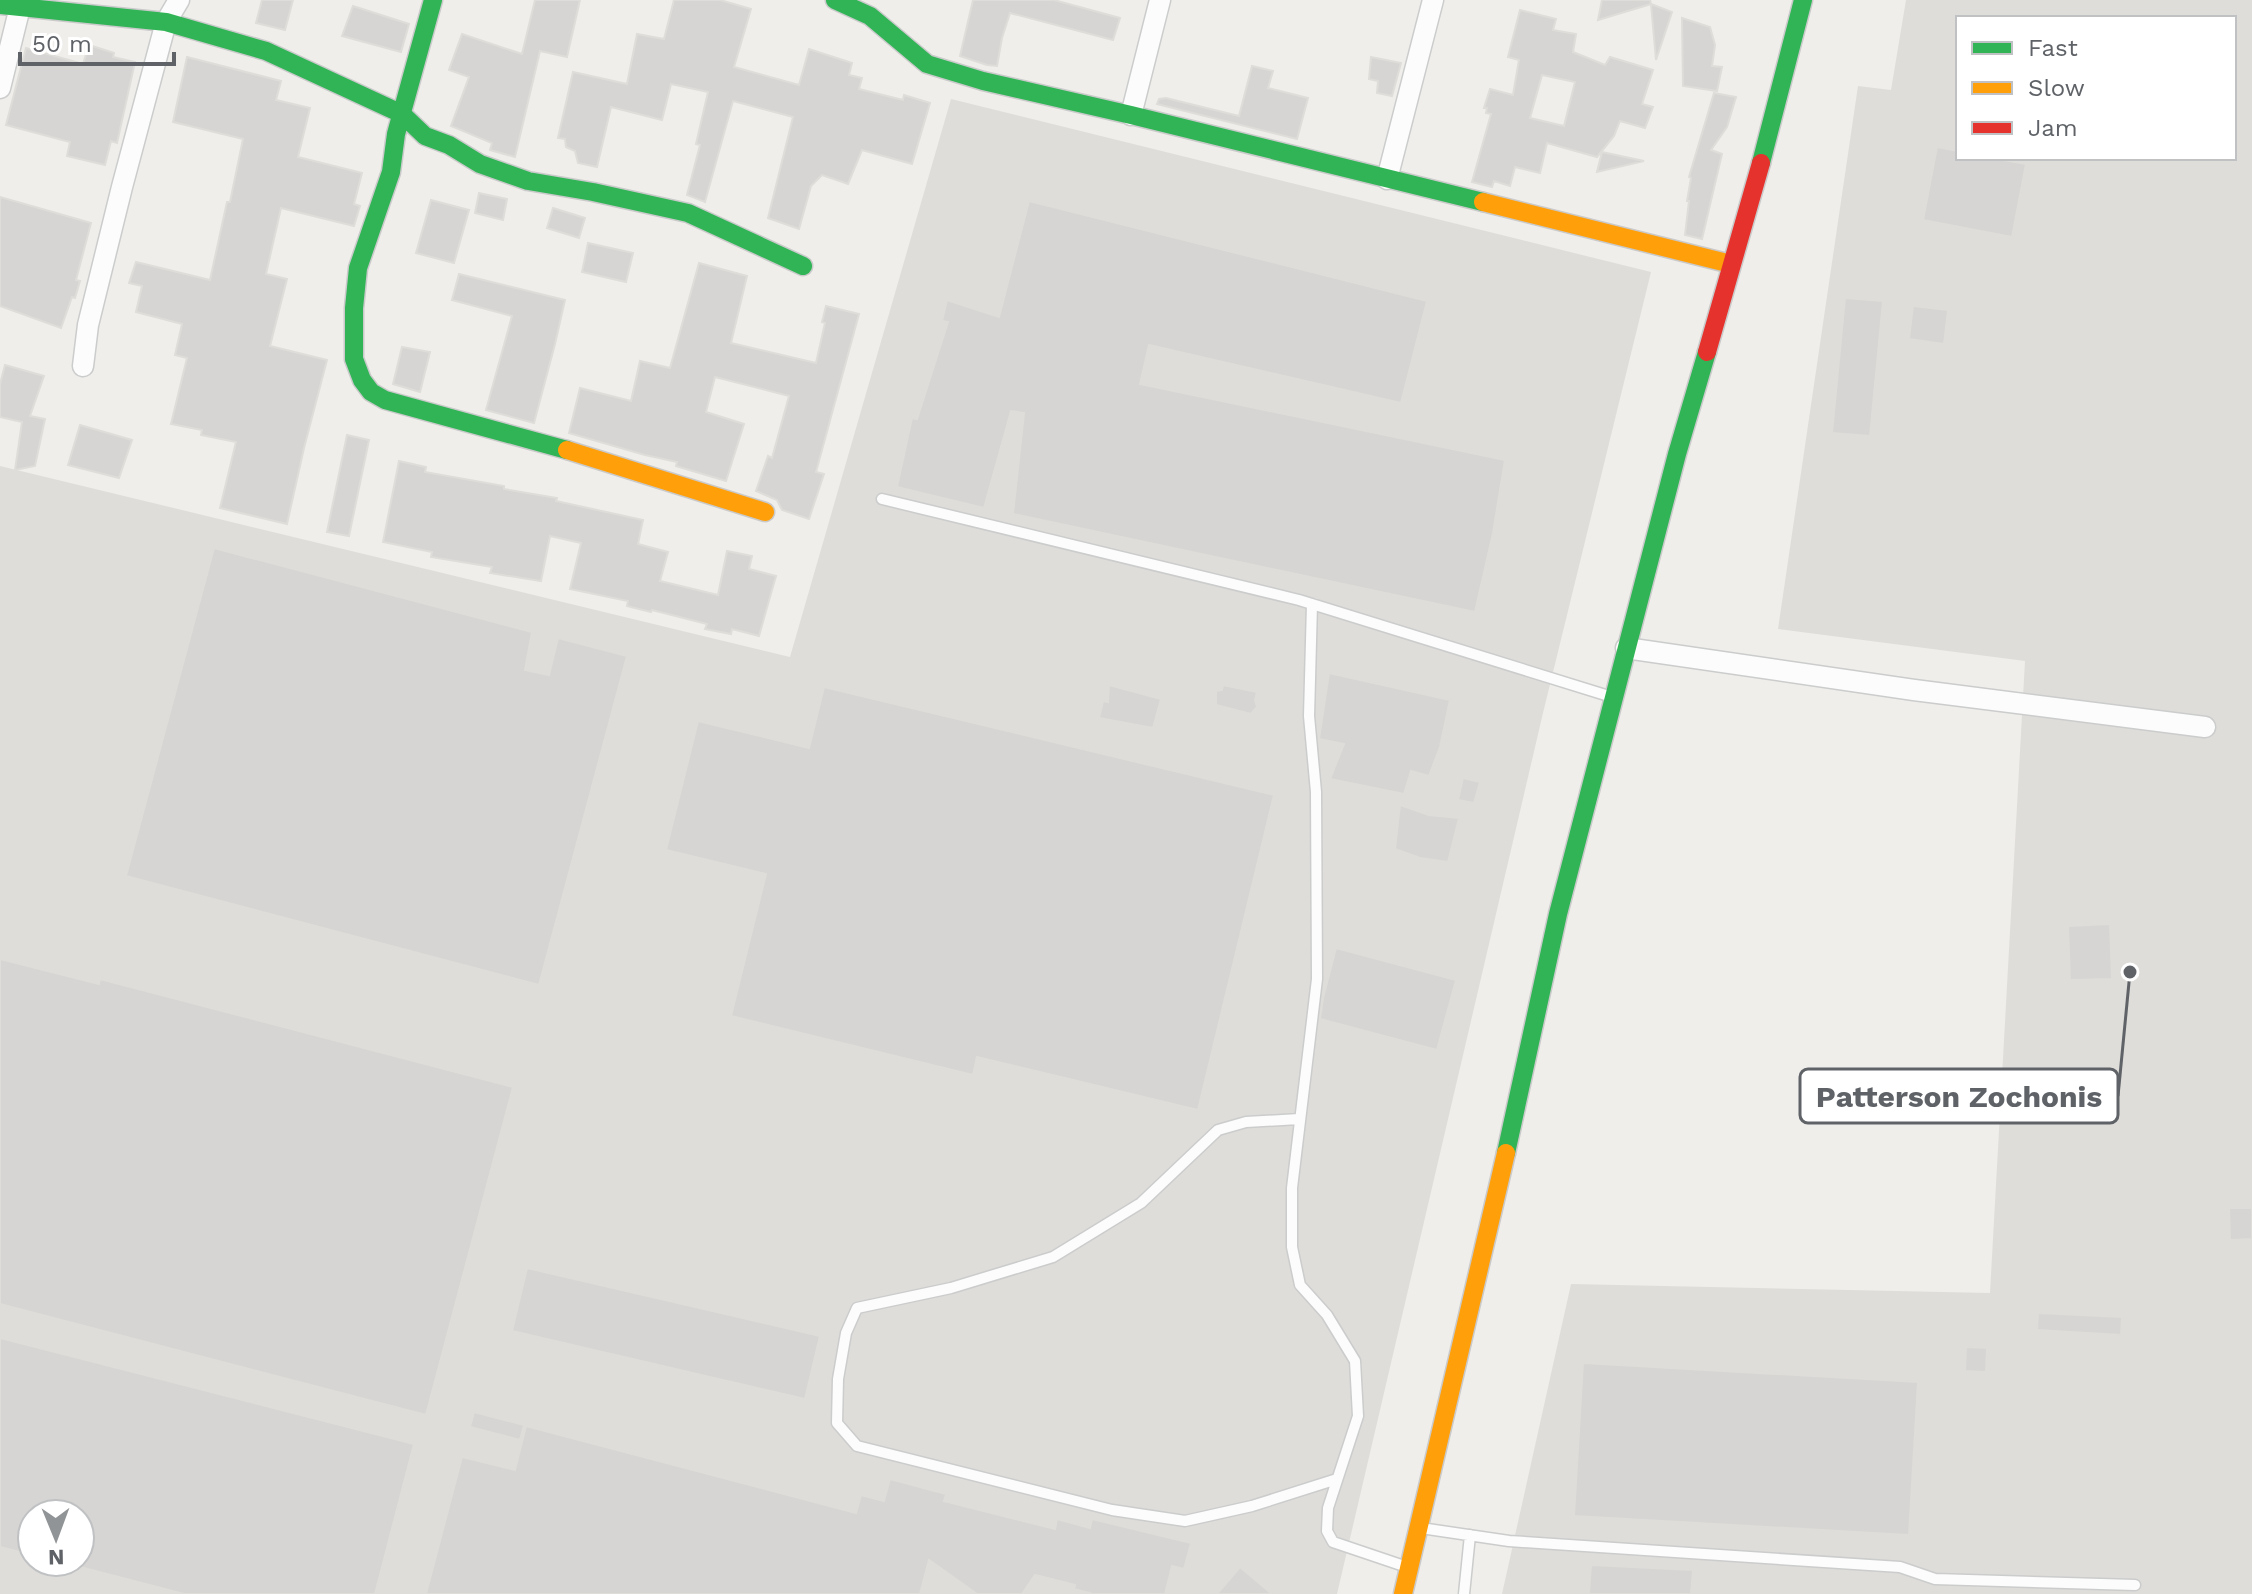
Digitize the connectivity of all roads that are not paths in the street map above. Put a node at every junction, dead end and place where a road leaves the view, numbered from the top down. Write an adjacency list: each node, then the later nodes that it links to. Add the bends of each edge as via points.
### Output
1 (179, 0): 9 (street)
2 (433, 0): 11 (street)
3 (835, 0): 8 (street)
4 (1160, 0): 12 (street)
5 (1433, 0): 13 (street)
6 (1803, 0): 14 (street)
7 (10, 6): 9 (street); 10 (street)
8 (872, 8): 12 (street, via 927,64)
9 (166, 22): 11 (street, via 266,51); 16 (street, via 88,325)
10 (0, 88)
11 (402, 114): 15 (street, via 425,136 480,164 528,181 688,213); 18 (street, via 391,172 358,268 354,359 371,392)
12 (1131, 115): 13 (street)
13 (1387, 179): 14 (street)
14 (1731, 264): 20 (street)
15 (803, 266)
16 (83, 366)
17 (882, 499): 19 (lane)
18 (765, 512)
19 (1312, 604): 21 (lane); 23 (lane, via 1309,716 1316,792 1317,979)
20 (1626, 648): 21 (street); 22 (street)
21 (1614, 698): 25 (street, via 1558,914)
22 (2205, 727)
23 (1299, 1119): 24 (lane, via 1292,1247 1300,1285 1327,1315 1355,1361 1358,1416); 24 (lane, via 1246,1122 1218,1130 1141,1203 1053,1257 951,1288 857,1308 843,1348 837,1423 857,1446 1112,1510 1185,1521)
24 (1337, 1479): 27 (lane, via 1328,1508 1327,1531 1333,1542)
25 (1419, 1527): 26 (lane); 27 (street)
26 (1470, 1535): 28 (lane, via 1900,1567 1935,1579); 30 (lane)
27 (1409, 1568): 29 (street)
28 (2135, 1585)
29 (1403, 1594)
30 (1464, 1594)

